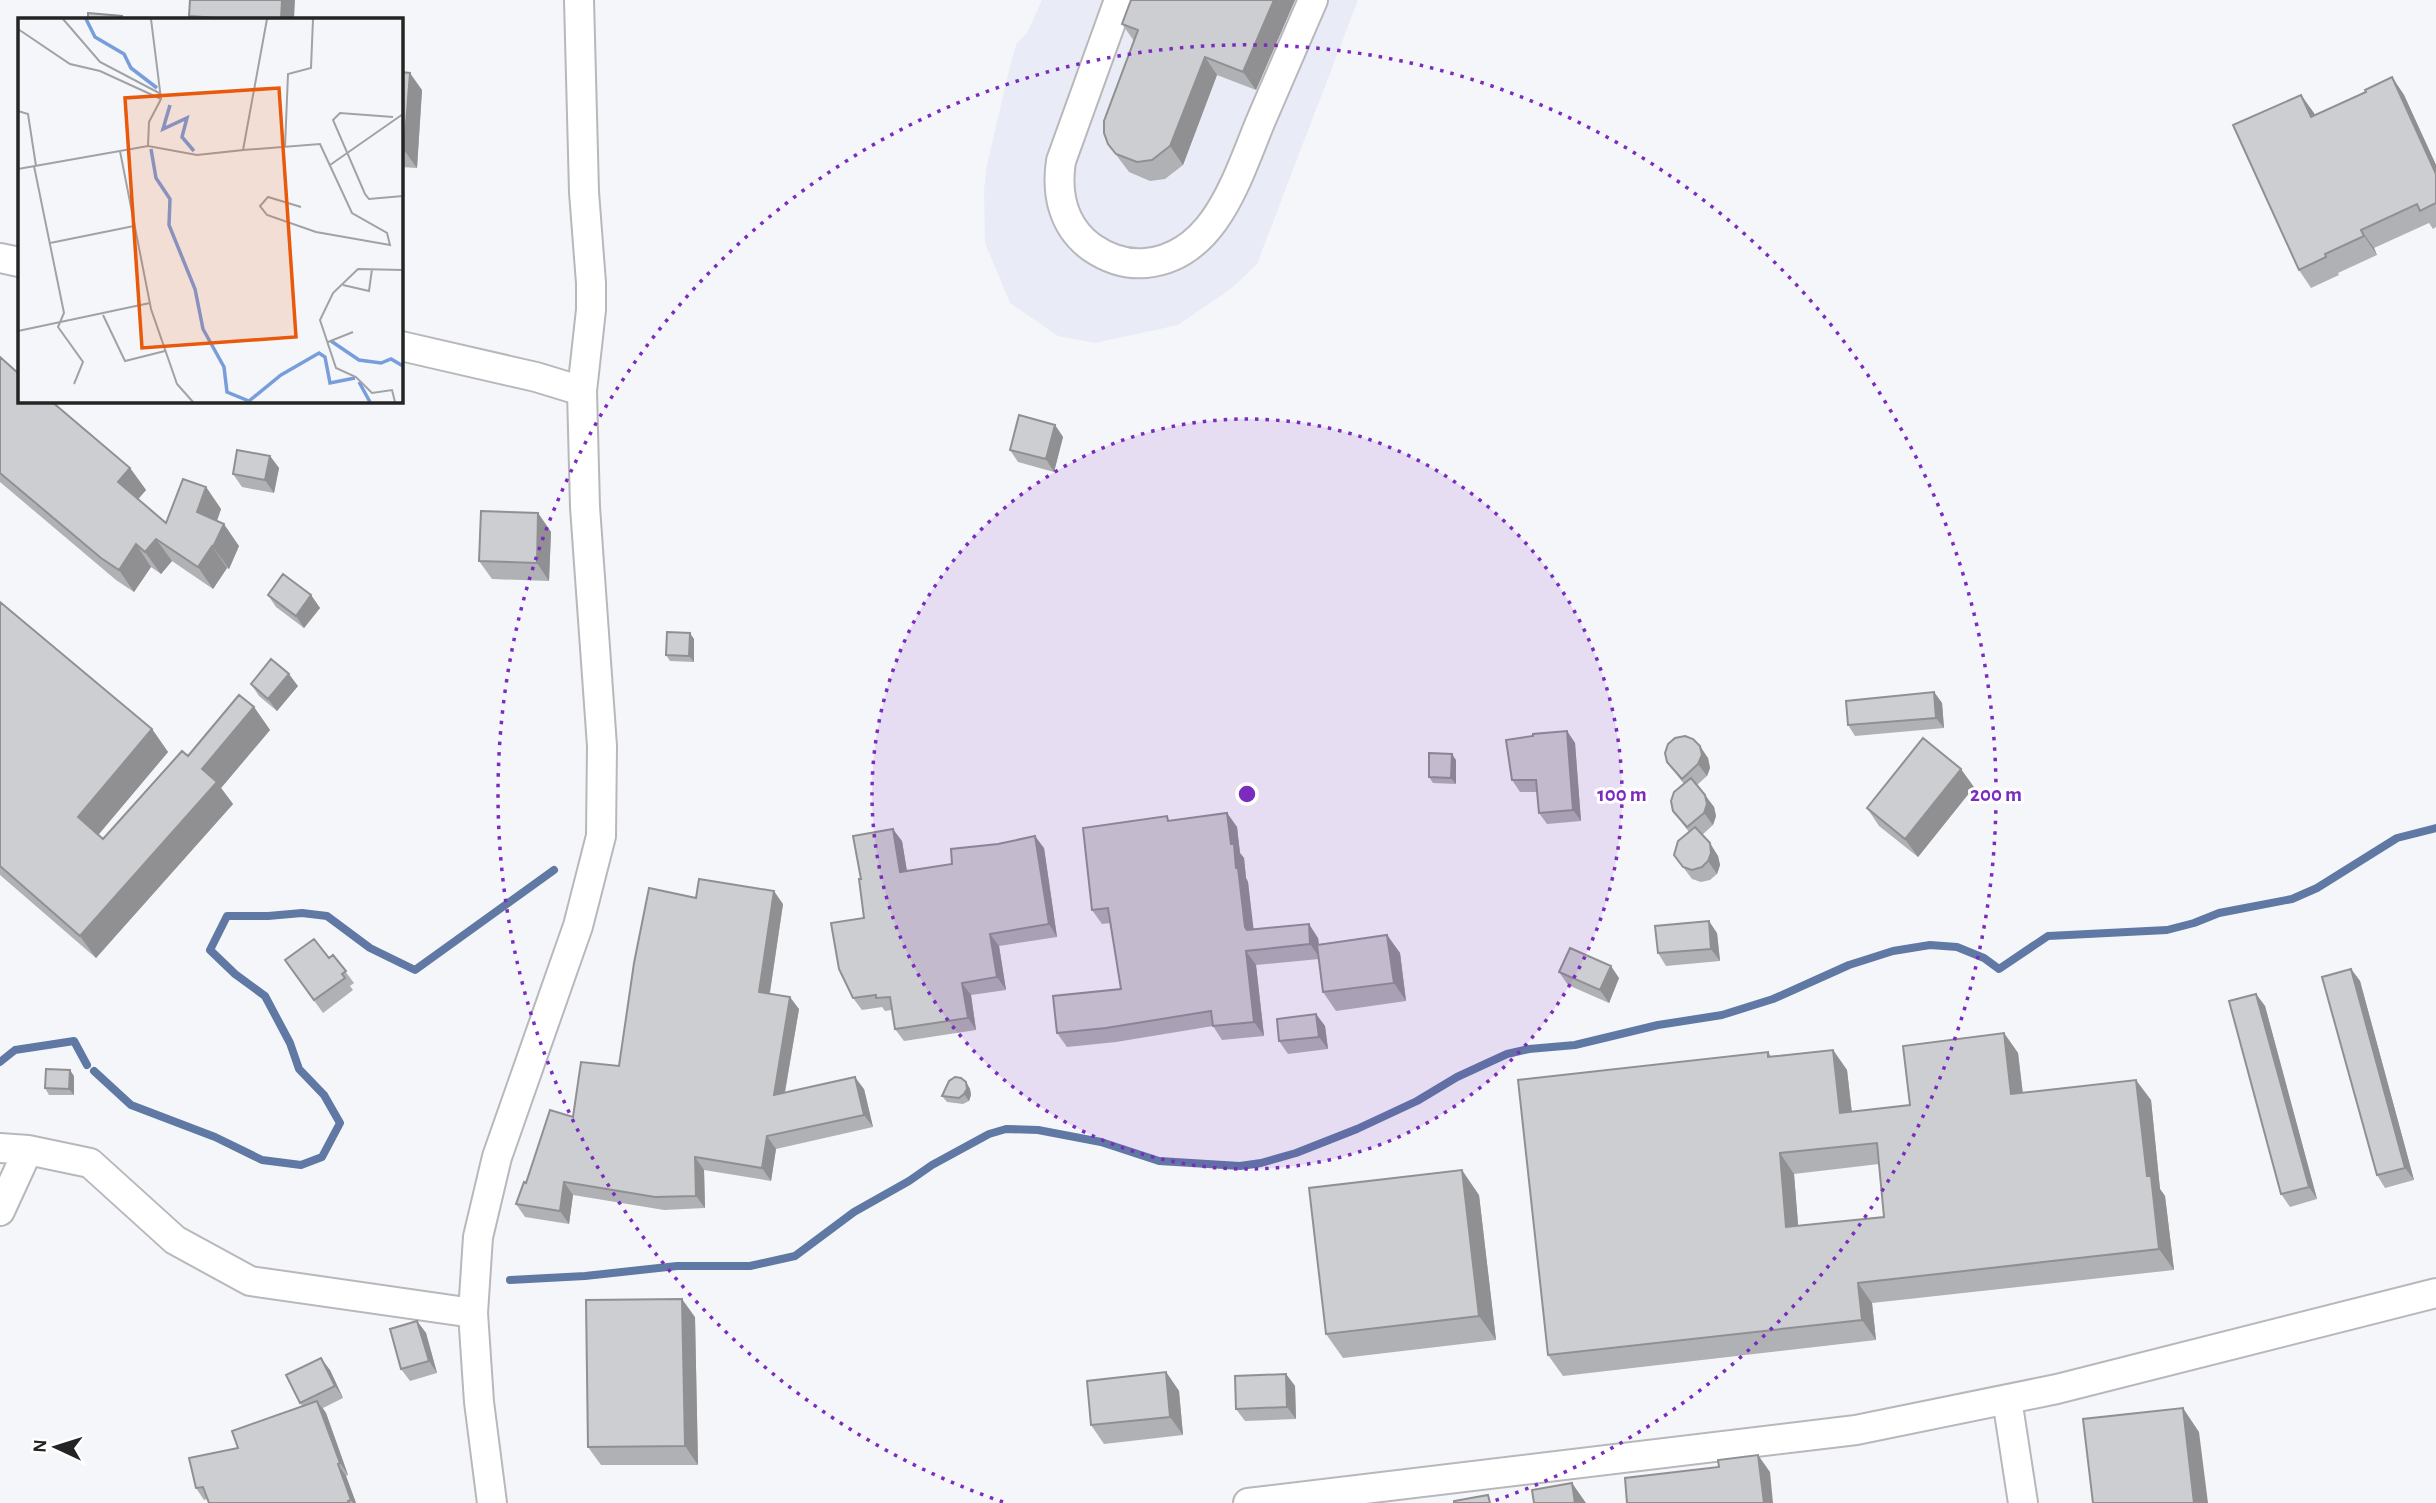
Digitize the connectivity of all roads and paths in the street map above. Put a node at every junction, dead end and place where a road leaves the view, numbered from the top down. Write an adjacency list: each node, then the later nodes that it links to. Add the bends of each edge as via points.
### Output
1 (579, 0): 7 (street, via 584,192 592,283)
2 (1119, 0): 3 (street, via 1058,179 1060,198 1075,232 1104,255 1140,264 1176,256 1205,234 1228,198)
3 (1313, 0)
4 (0, 258): 5 (street)
5 (18, 262)
6 (402, 346): 7 (street)
7 (582, 391): 12 (street, via 585,507 602,746 601,836 578,926 497,1157 478,1237)
8 (0, 1148): 9 (street)
9 (28, 1150): 10 (street); 12 (street, via 90,1163 176,1240 250,1281)
10 (0, 1211)
11 (2436, 1293): 13 (street)
12 (473, 1313): 14 (street)
13 (2007, 1399): 15 (street, via 1856,1430); 16 (street)
14 (492, 1503)
15 (1248, 1503)
16 (2023, 1503)

